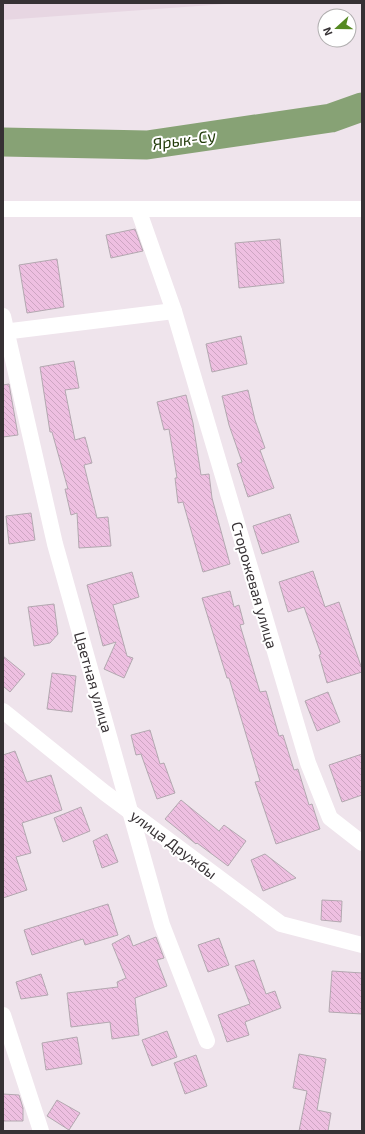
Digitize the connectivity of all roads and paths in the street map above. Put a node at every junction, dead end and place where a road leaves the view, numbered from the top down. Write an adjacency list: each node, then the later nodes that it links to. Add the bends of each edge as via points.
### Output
1 (3, 209): 2 (street)
2 (138, 209): 3 (street); 4 (street, Сторожевая улица)
3 (362, 209)
4 (174, 311): 6 (street); 9 (street, Сторожевая улица, via 308,763 330,818)
5 (3, 316): 6 (street, Цветная улица)
6 (5, 331): 8 (street, Цветная улица, via 55,544)
7 (3, 711): 8 (street, улица Дружбы)
8 (130, 812): 10 (street, улица Дружбы, via 281,924); 12 (street, Цветная улица, via 162,924)
9 (362, 842)
10 (362, 944)
11 (3, 1015): 13 (street)
12 (207, 1041)
13 (41, 1131)

